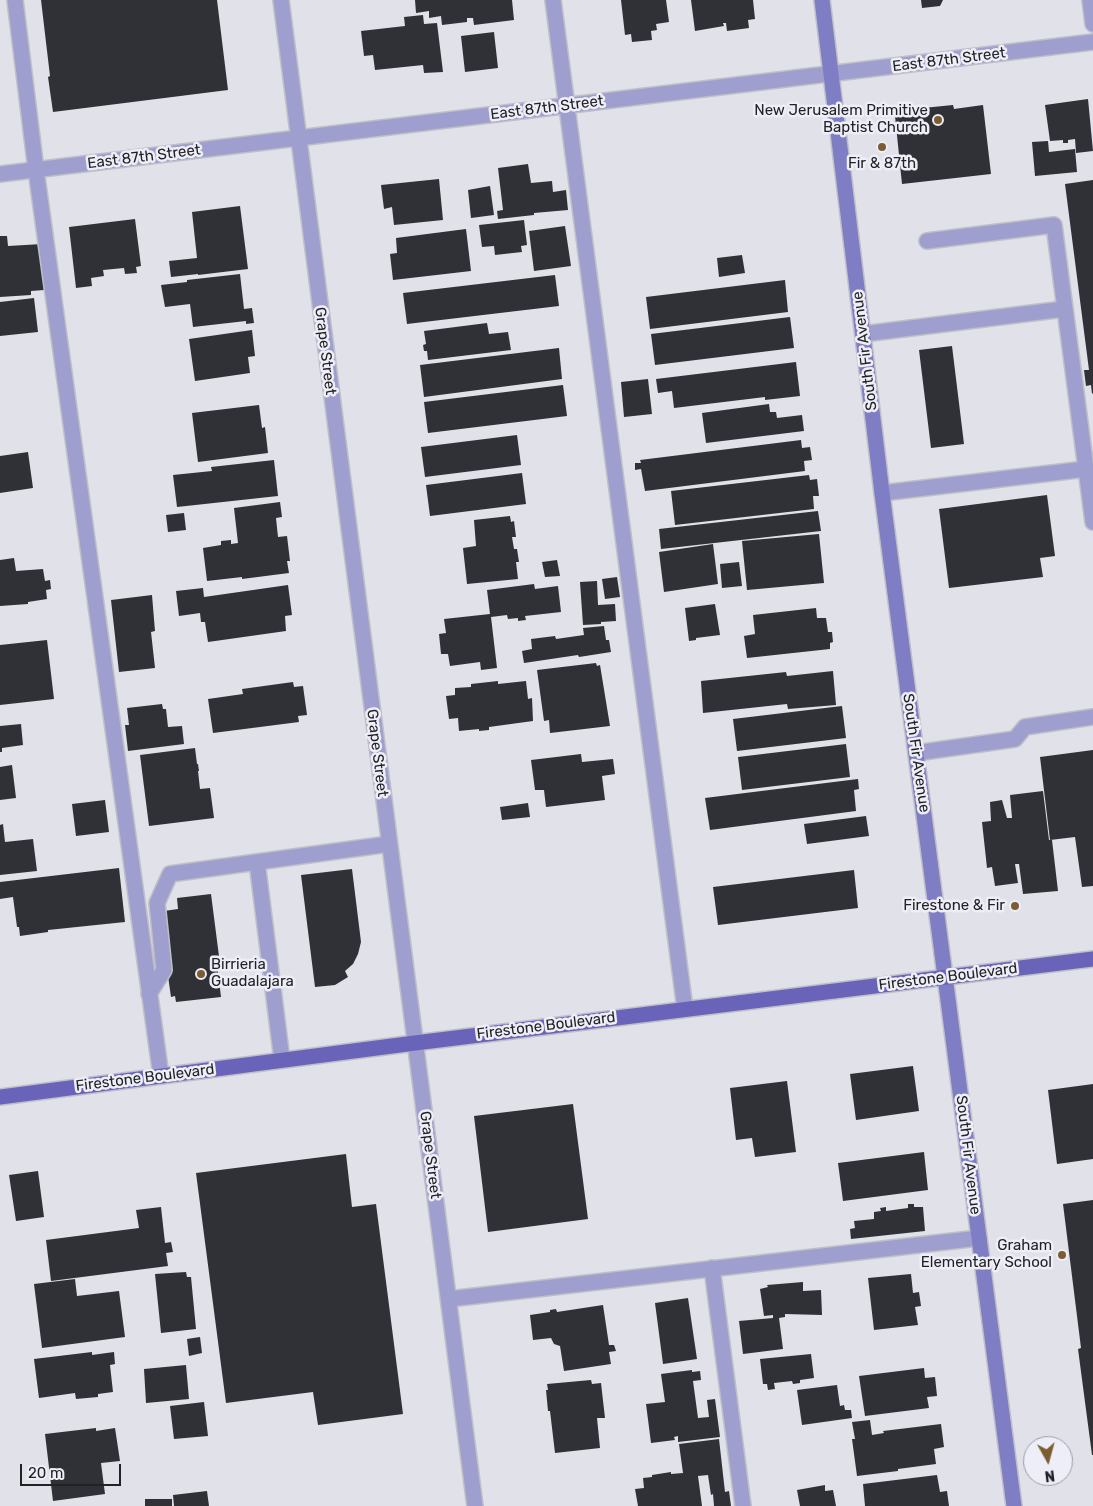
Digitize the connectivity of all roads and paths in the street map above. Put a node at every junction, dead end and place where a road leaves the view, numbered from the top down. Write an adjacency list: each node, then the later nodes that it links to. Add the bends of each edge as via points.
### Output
1 (15, 0): 11 (street)
2 (281, 0): 10 (street, Grape Street)
3 (553, 0): 9 (street)
4 (822, 0): 8 (street, South Fir Avenue)
5 (1090, 0): 6 (street)
6 (1093, 24)
7 (1093, 42): 8 (street, East 87th Street)
8 (831, 74): 9 (street, East 87th Street); 15 (street, South Fir Avenue)
9 (566, 106): 10 (street, East 87th Street); 26 (street)
10 (298, 138): 11 (street, East 87th Street); 21 (street, Grape Street)
11 (36, 170): 12 (street, East 87th Street); 25 (street)
12 (0, 174)
13 (927, 241): 14 (street, via 1054,225)
14 (1064, 309): 15 (street); 16 (street)
15 (863, 334): 17 (street, South Fir Avenue)
16 (1086, 469): 17 (street); 18 (street)
17 (882, 493): 20 (street, South Fir Avenue)
18 (1093, 522)
19 (1093, 717): 20 (street, via 1025,727 1015,739)
20 (916, 753): 24 (street, South Fir Avenue)
21 (389, 844): 22 (street); 27 (street, Grape Street)
22 (257, 862): 25 (street, via 170,874 157,903 164,970); 28 (street)
23 (1093, 959): 24 (main road, Firestone Boulevard)
24 (946, 976): 26 (main road, Firestone Boulevard); 31 (street, South Fir Avenue)
25 (150, 994): 29 (street)
26 (684, 1009): 27 (main road, Firestone Boulevard)
27 (415, 1043): 28 (main road, Firestone Boulevard); 33 (street, Grape Street)
28 (282, 1060): 29 (main road, Firestone Boulevard)
29 (161, 1076): 30 (main road, Firestone Boulevard)
30 (0, 1097)
31 (978, 1238): 32 (street); 36 (street, South Fir Avenue)
32 (712, 1268): 33 (street); 35 (street)
33 (449, 1299): 34 (street, Grape Street)
34 (475, 1506)
35 (743, 1506)
36 (1014, 1506)

